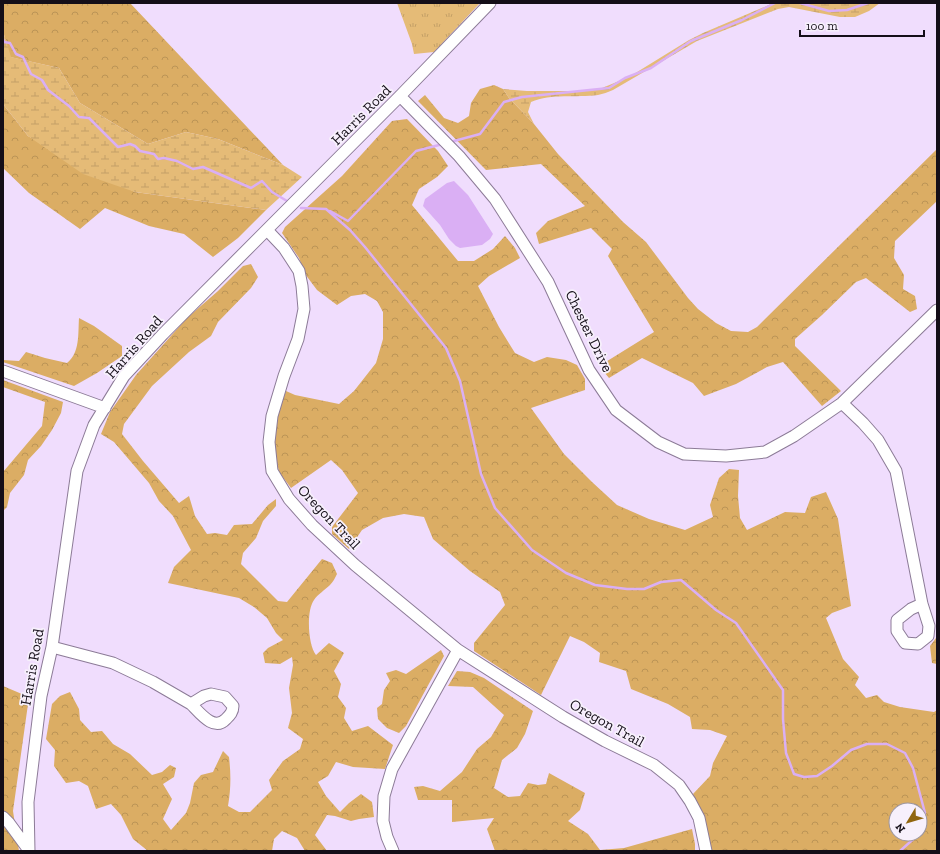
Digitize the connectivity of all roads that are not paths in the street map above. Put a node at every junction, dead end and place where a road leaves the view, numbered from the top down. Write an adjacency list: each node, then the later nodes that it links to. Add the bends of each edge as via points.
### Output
1 (490, 3): 2 (street, Harris Road)
2 (400, 96): 3 (street, Harris Road); 6 (street, Chester Drive, via 495,199 548,282 589,370 616,410 658,442 684,454 726,456 765,452 794,436)
3 (267, 230): 7 (street, Harris Road, via 124,376); 10 (street, Oregon Trail, via 284,248 299,271 304,309 298,339 272,416 269,442 272,471 289,499 312,524 355,565)
4 (937, 310): 6 (street, Chester Drive)
5 (3, 371): 7 (street)
6 (842, 403): 8 (street, via 878,440 896,471)
7 (105, 408): 9 (street, Harris Road, via 94,425 77,470)
8 (922, 604)
9 (52, 647): 11 (street, via 113,663); 13 (street, Harris Road, via 41,696 28,802)
10 (458, 650): 14 (street, via 392,769 384,796 383,821); 15 (street, Oregon Trail, via 563,717 654,766 679,785 699,818)
11 (191, 704)
12 (3, 817): 13 (street)
13 (28, 850)
14 (392, 851)
15 (706, 851)

